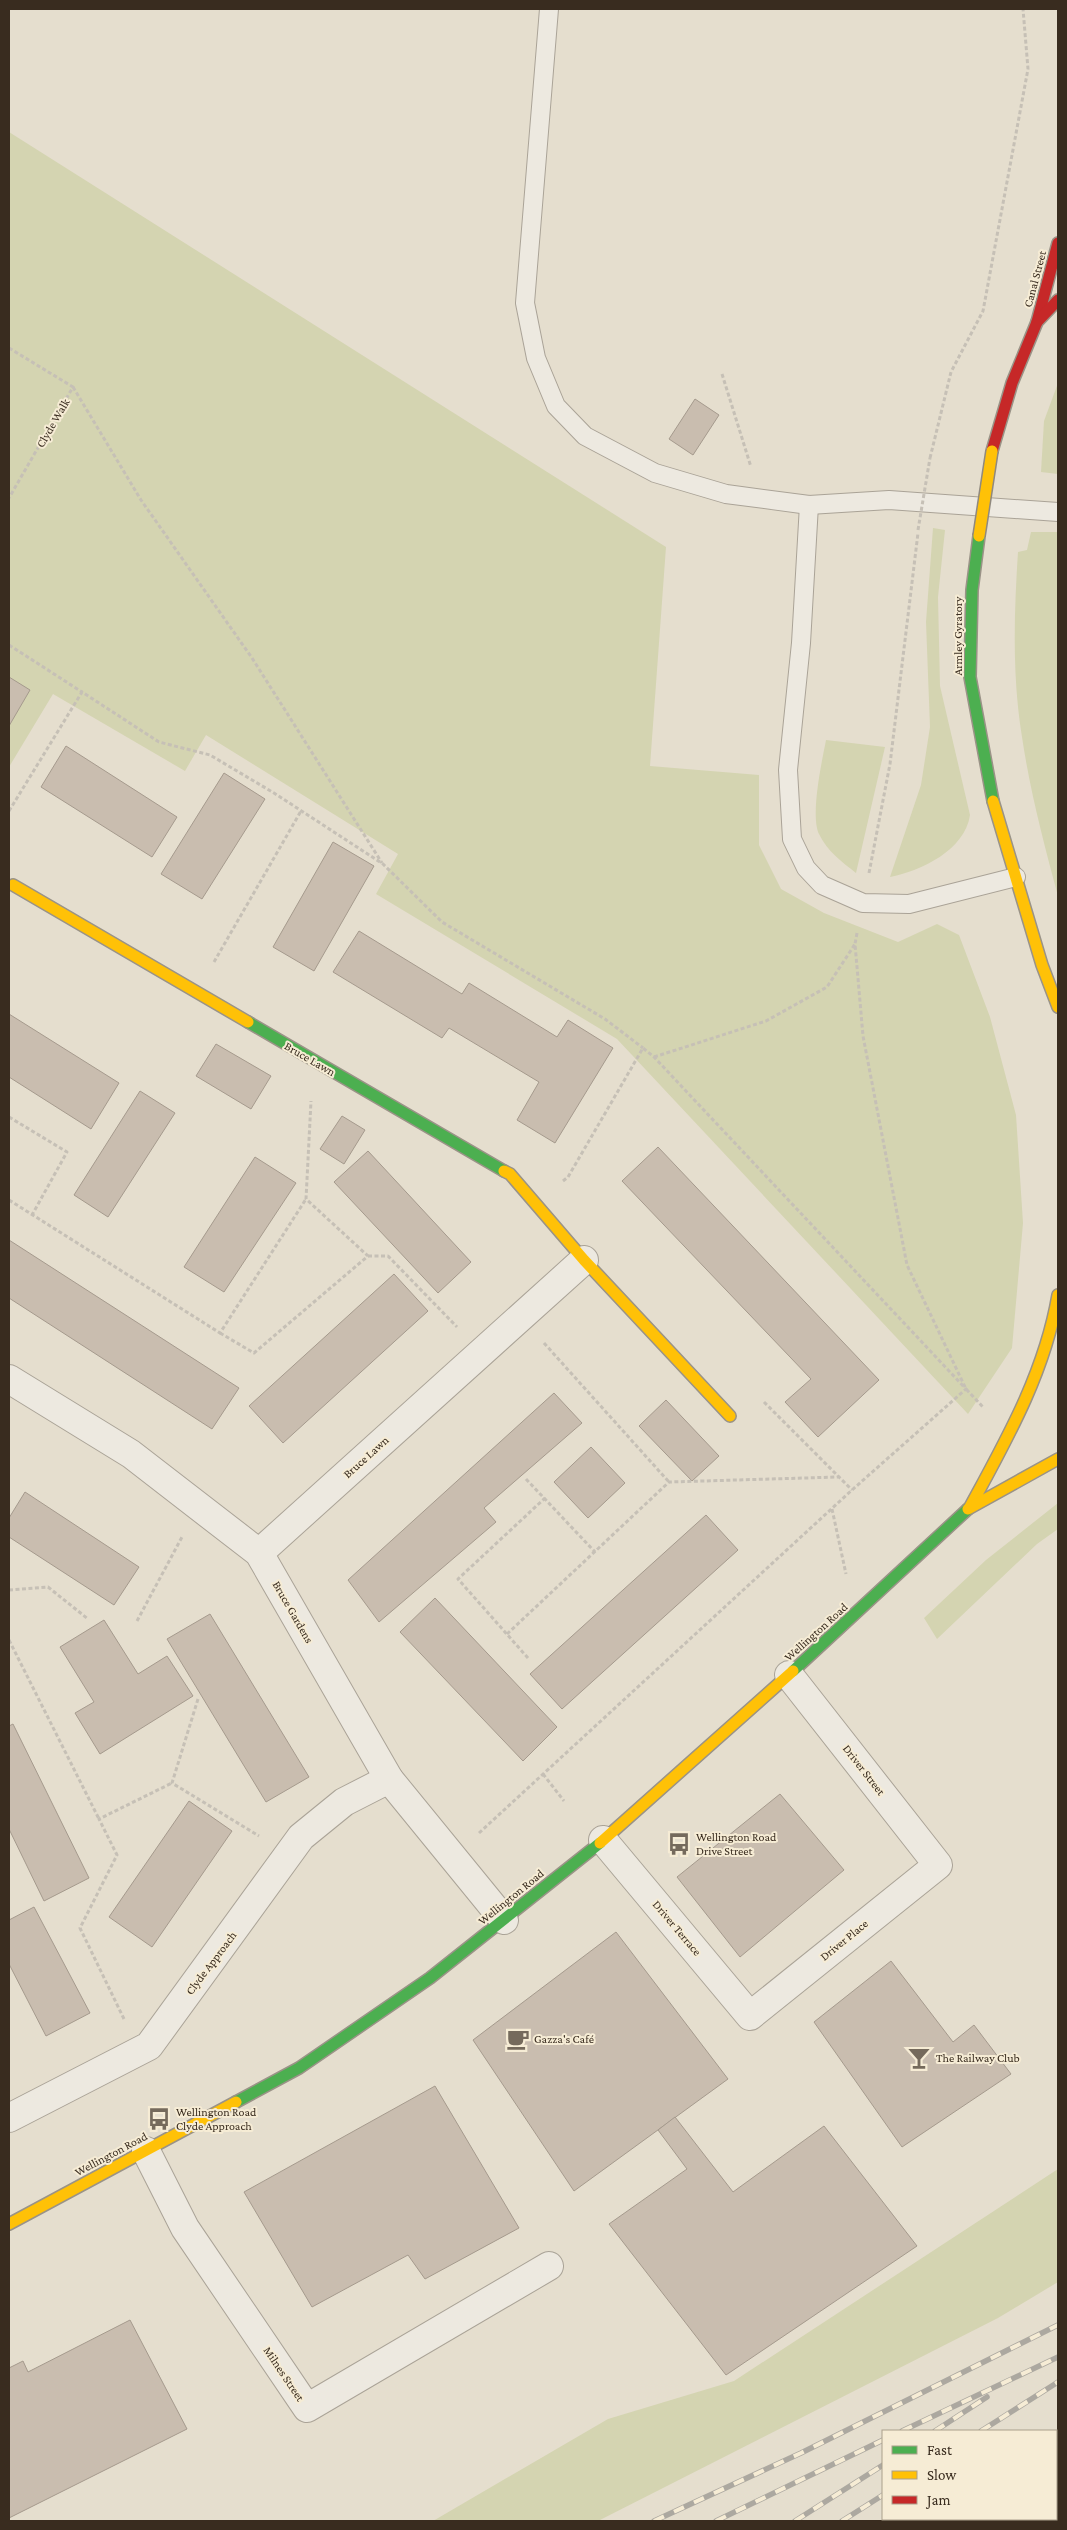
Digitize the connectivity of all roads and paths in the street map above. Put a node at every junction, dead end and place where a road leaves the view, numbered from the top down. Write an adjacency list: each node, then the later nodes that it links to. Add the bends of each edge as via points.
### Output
1 (548, 9): 10 (lane, via 525,303 536,358 556,406 585,436 656,473 726,494)
2 (1024, 9): 20 (path, bridge, via 1028,69 983,311 951,372 930,458 918,530 890,764)
3 (1058, 243): 5 (main road, Canal Street)
4 (1058, 300): 5 (main road, Armley Gyratory)
5 (1037, 322): 18 (main road, Armley Gyratory, bridge, via 1012,383 992,451 972,590 970,677 989,788)
6 (9, 348): 8 (path, Clyde Walk)
7 (722, 374): 10 (path)
8 (73, 388): 9 (path, Clyde Walk); 17 (path, via 141,500 252,658)
9 (9, 498)
10 (761, 499): 11 (lane)
11 (809, 505): 12 (lane, via 889,500); 20 (lane, via 801,643 788,770 792,839 806,868 822,885)
12 (1058, 512)
13 (9, 645): 14 (path)
14 (82, 692): 15 (path); 16 (path, via 159,742 210,755)
15 (9, 811)
16 (301, 811): 17 (path); 22 (path)
17 (383, 864): 24 (path, via 442,922 605,1019)
18 (1016, 877): 20 (lane, via 909,904); 23 (main road, Armley Gyratory)
19 (13, 885): 22 (main road, Bruce Lawn)
20 (863, 903): 21 (path)
21 (855, 944): 25 (path, via 827,988 766,1021); 39 (path, via 863,1036 906,1264)
22 (196, 992): 26 (main road, Bruce Lawn)
23 (1058, 1007)
24 (643, 1048): 25 (path); 30 (path, via 568,1177)
25 (654, 1057): 39 (path)
26 (313, 1060): 28 (path); 30 (main road, Bruce Lawn, via 510,1174)
27 (9, 1117): 31 (path, via 67,1152)
28 (306, 1199): 32 (path); 36 (path)
29 (9, 1200): 31 (path)
30 (536, 1205): 33 (main road, Bruce Lawn)
31 (32, 1215): 36 (path)
32 (368, 1256): 36 (path, via 254,1353); 37 (path, via 388,1256)
33 (584, 1260): 35 (street, Bruce Lawn); 40 (main road, Bruce Lawn)
34 (1058, 1296): 48 (main road, Wellington Road, via 1047,1344 1021,1409)
35 (520, 1317): 37 (street, Bruce Lawn); 44 (path)
36 (220, 1333)
37 (481, 1352): 51 (street, Bruce Lawn)
38 (9, 1379): 47 (street, Bruce Gardens, via 131,1454)
39 (966, 1389): 45 (path)
40 (730, 1416): 42 (path, via 757,1395)
41 (1058, 1459): 48 (main road, Wellington Road)
42 (838, 1476): 44 (path); 45 (path)
43 (526, 1479): 46 (path)
44 (669, 1482): 50 (path)
45 (852, 1490): 49 (path)
46 (545, 1498): 50 (path); 56 (path, via 458,1579)
47 (198, 1506): 51 (street, Bruce Gardens); 55 (path)
48 (970, 1507): 53 (main road, Wellington Road)
49 (831, 1508): 53 (path); 61 (path)
50 (595, 1552): 56 (path)
51 (259, 1553): 62 (street, Bruce Gardens)
52 (9, 1590): 54 (path, via 48,1587)
53 (855, 1616): 59 (main road, Wellington Road)
54 (88, 1619)
55 (137, 1621)
56 (507, 1634): 58 (path)
57 (9, 1640): 65 (path)
58 (528, 1658)
59 (789, 1675): 66 (main road, Wellington Road); 69 (street, Driver Street)
60 (198, 1699): 63 (path)
61 (543, 1774): 64 (path); 68 (path)
62 (389, 1779): 67 (street, Clyde Approach, via 344,1802 301,1838); 68 (street, Bruce Gardens)
63 (172, 1784): 65 (path); 67 (path)
64 (564, 1802)
65 (99, 1820): 72 (path, via 117,1855 80,1928)
66 (603, 1840): 70 (main road, Wellington Road); 71 (street, Driver Terrace)
67 (290, 1854): 72 (street, Clyde Approach, via 149,2046)
68 (453, 1857): 70 (street, Bruce Gardens)
69 (938, 1864): 71 (street, Driver Place)
70 (504, 1920): 74 (main road, Wellington Road, via 430,1978 299,2068)
71 (750, 2016)
72 (140, 2051): 73 (street, Clyde Approach)
73 (9, 2118)
74 (146, 2151): 75 (main road, Wellington Road); 76 (street, Milnes Street, via 185,2228 307,2408)
75 (9, 2224)
76 (549, 2266)

